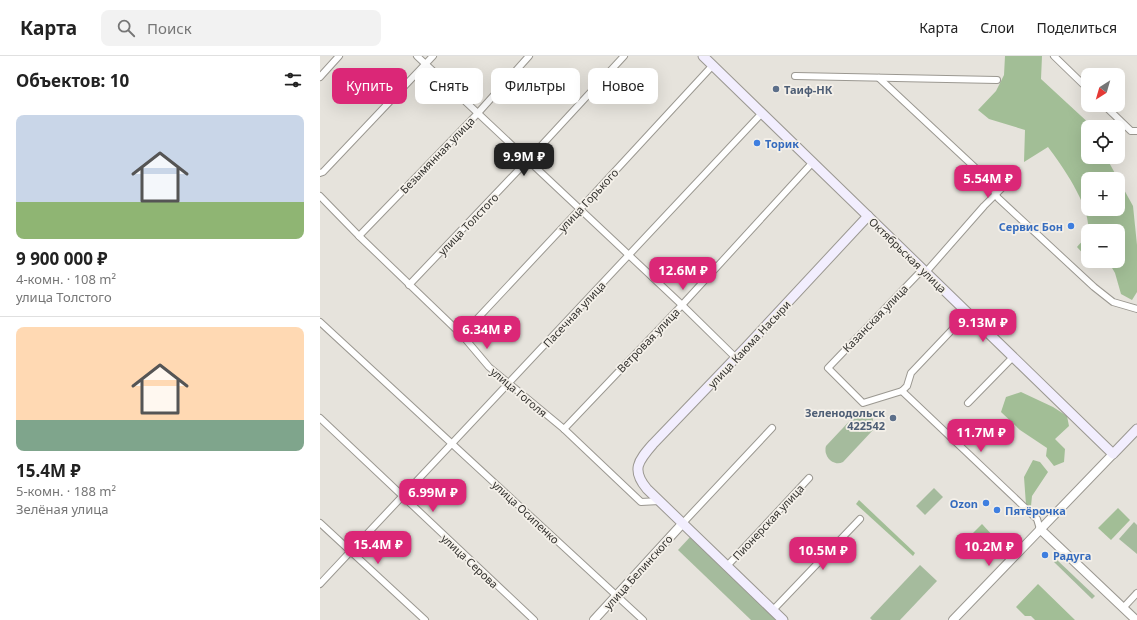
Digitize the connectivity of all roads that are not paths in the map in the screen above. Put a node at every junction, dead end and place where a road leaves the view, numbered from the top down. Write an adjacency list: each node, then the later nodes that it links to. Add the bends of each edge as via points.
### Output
1 (339, 56): 11 (street)
2 (417, 56): 8 (street)
3 (433, 56): 8 (street)
4 (529, 56): 16 (street, Безымянная улица)
5 (624, 56): 19 (street, улица Толстого)
6 (703, 56): 9 (main road, Октябрьская улица)
7 (1054, 56): 14 (street)
8 (426, 64): 16 (street); 21 (street)
9 (713, 65): 17 (main road, Октябрьская улица); 25 (street, улица Горького)
10 (795, 76): 12 (street)
11 (320, 77)
12 (879, 78): 13 (street); 23 (street, via 984,176)
13 (997, 80)
14 (1081, 82)
15 (1112, 112): 18 (street)
16 (478, 113): 19 (street); 27 (street, Безымянная улица)
17 (762, 113): 20 (main road, Октябрьская улица); 28 (street, Пасечная улица)
18 (1134, 131)
19 (528, 160): 25 (street); 30 (street, улица Толстого)
20 (813, 162): 26 (main road, Октябрьская улица); 31 (street, Ветровая улица)
21 (320, 173)
22 (1006, 184): 23 (street, Казанская улица)
23 (996, 194): 29 (street, Казанская улица); 32 (street, via 1094,287 1113,302)
24 (320, 196): 27 (street, улица Гоголя)
25 (580, 209): 28 (street); 35 (street, улица Горького)
26 (868, 216): 29 (main road, Октябрьская улица); 37 (main road, улица Каюма Насыри)
27 (359, 236): 30 (street, улица Гоголя)
28 (629, 255): 31 (street); 38 (street, Пасечная улица)
29 (924, 271): 33 (main road, Октябрьская улица); 39 (street, Казанская улица, via 828,368 864,403)
30 (410, 285): 35 (street, улица Гоголя)
31 (682, 305): 37 (street); 43 (street, Ветровая улица)
32 (1137, 309)
33 (968, 313): 36 (main road, Октябрьская улица); 39 (street, via 911,373 907,386)
34 (320, 322): 45 (street, улица Осипенко)
35 (462, 335): 38 (street, улица Гоголя, via 489,367)
36 (1013, 357): 40 (street); 46 (main road, Октябрьская улица)
37 (736, 358): 49 (main road, улица Каюма Насыри, via 642,457 638,475)
38 (509, 384): 43 (street, улица Гоголя); 45 (street, Пасечная улица)
39 (902, 391): 53 (street, via 1037,519)
40 (968, 403)
41 (320, 418): 48 (street, улица Серова)
42 (772, 428): 52 (street)
43 (564, 429): 49 (street, улица Гоголя, via 641,502)
44 (1137, 429): 46 (main road)
45 (452, 444): 48 (street, Пасечная улица); 58 (street, улица Осипенко)
46 (1113, 454): 53 (street)
47 (809, 478): 55 (street, Пионерская улица)
48 (402, 497): 54 (street, Пасечная улица); 62 (street, улица Серова)
49 (659, 501): 52 (main road)
50 (860, 519): 60 (street)
51 (320, 523): 54 (street)
52 (682, 524): 55 (main road); 58 (street, улица Белинского)
53 (1040, 529): 59 (street); 66 (street)
54 (350, 552): 56 (street, Пасечная улица); 61 (street)
55 (727, 566): 60 (main road)
56 (320, 584)
57 (1137, 593): 59 (street)
58 (617, 595): 63 (street, улица Белинского); 64 (street, улица Осипенко)
59 (1123, 608): 67 (street)
60 (773, 610): 65 (main road)
61 (425, 620)
62 (534, 620)
63 (594, 620)
64 (643, 620)
65 (783, 620)
66 (953, 620)
67 (1136, 620)

